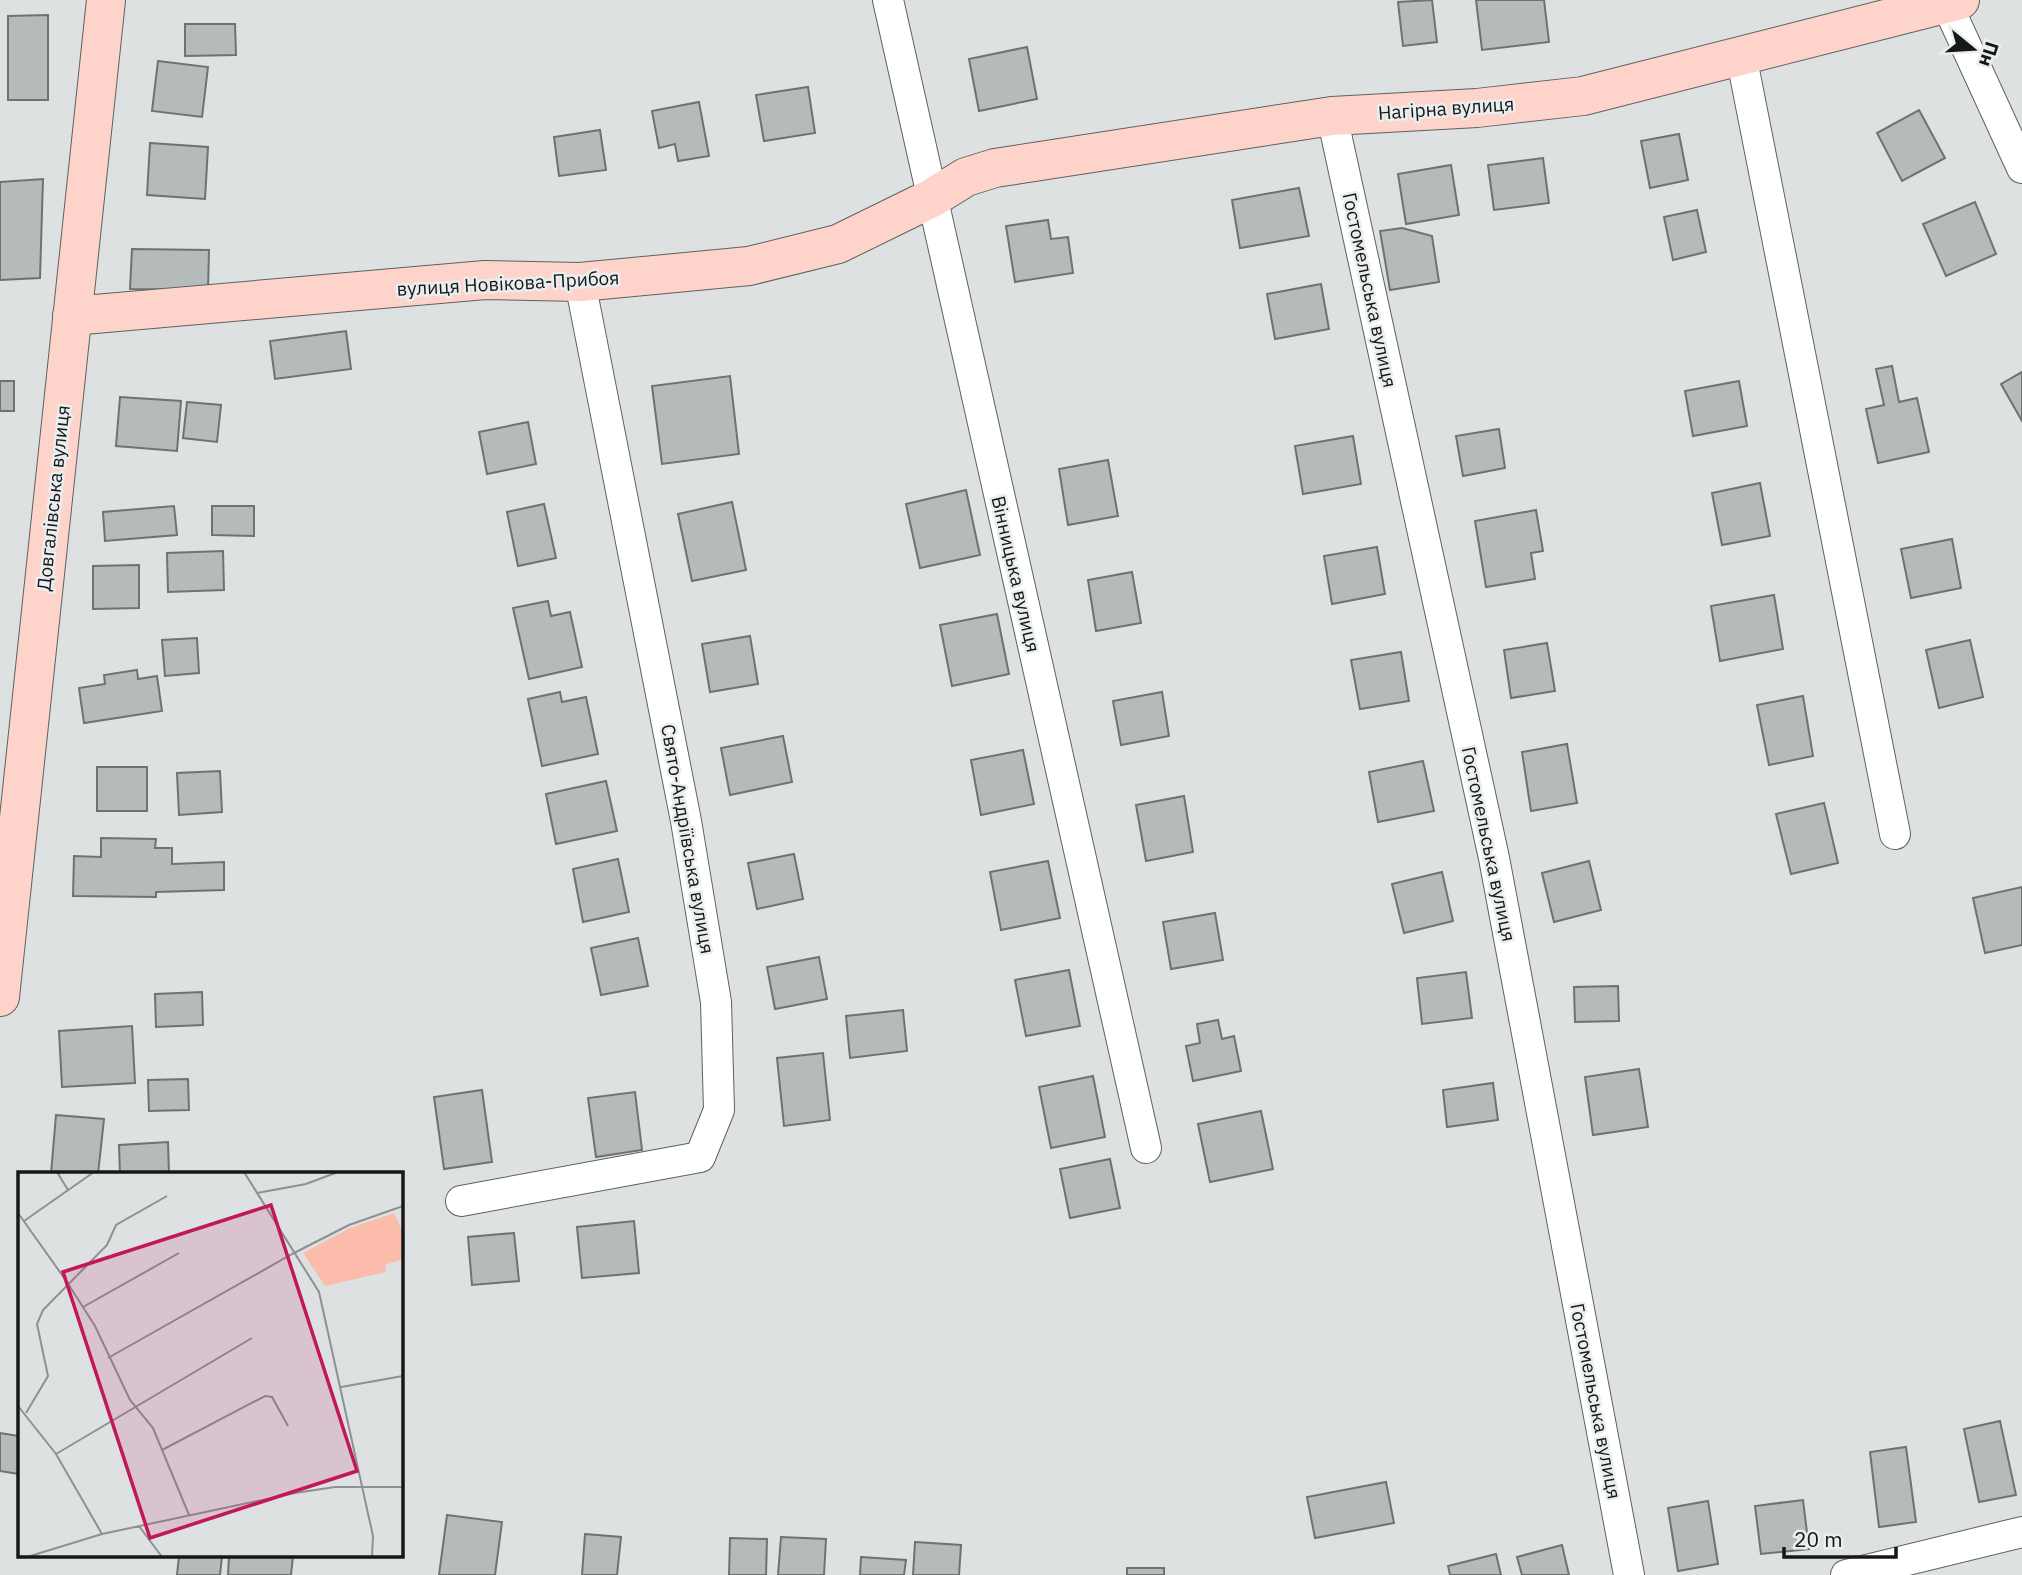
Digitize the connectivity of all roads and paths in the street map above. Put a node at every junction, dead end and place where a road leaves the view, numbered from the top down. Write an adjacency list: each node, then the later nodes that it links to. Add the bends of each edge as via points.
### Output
1 (106, 0): 9 (street, Довгалівська вулиця)
2 (888, 0): 7 (street, Вінницька вулиця)
3 (1951, 1): 4 (street, Нагірна вулиця); 6 (street)
4 (1741, 55): 5 (street, Нагірна вулиця, via 1583,96 1477,108); 10 (street)
5 (1332, 116): 7 (street, Нагірна вулиця, via 995,169 966,177); 15 (street, Гостомельська вулиця, via 1494,858)
6 (2022, 168)
7 (932, 198): 8 (street, вулиця Новікова-Прибоя, via 838,244 749,266); 12 (street, Вінницька вулиця)
8 (580, 282): 9 (street, вулиця Новікова-Прибоя, via 485,280); 13 (street, Свято-Андріївська вулиця, via 704,925 716,1002 719,1110 700,1157)
9 (72, 316): 11 (street, Довгалівська вулиця)
10 (1895, 835)
11 (0, 997)
12 (1146, 1148)
13 (461, 1201)
14 (2022, 1532): 16 (street)
15 (1629, 1575)
16 (1846, 1575)

